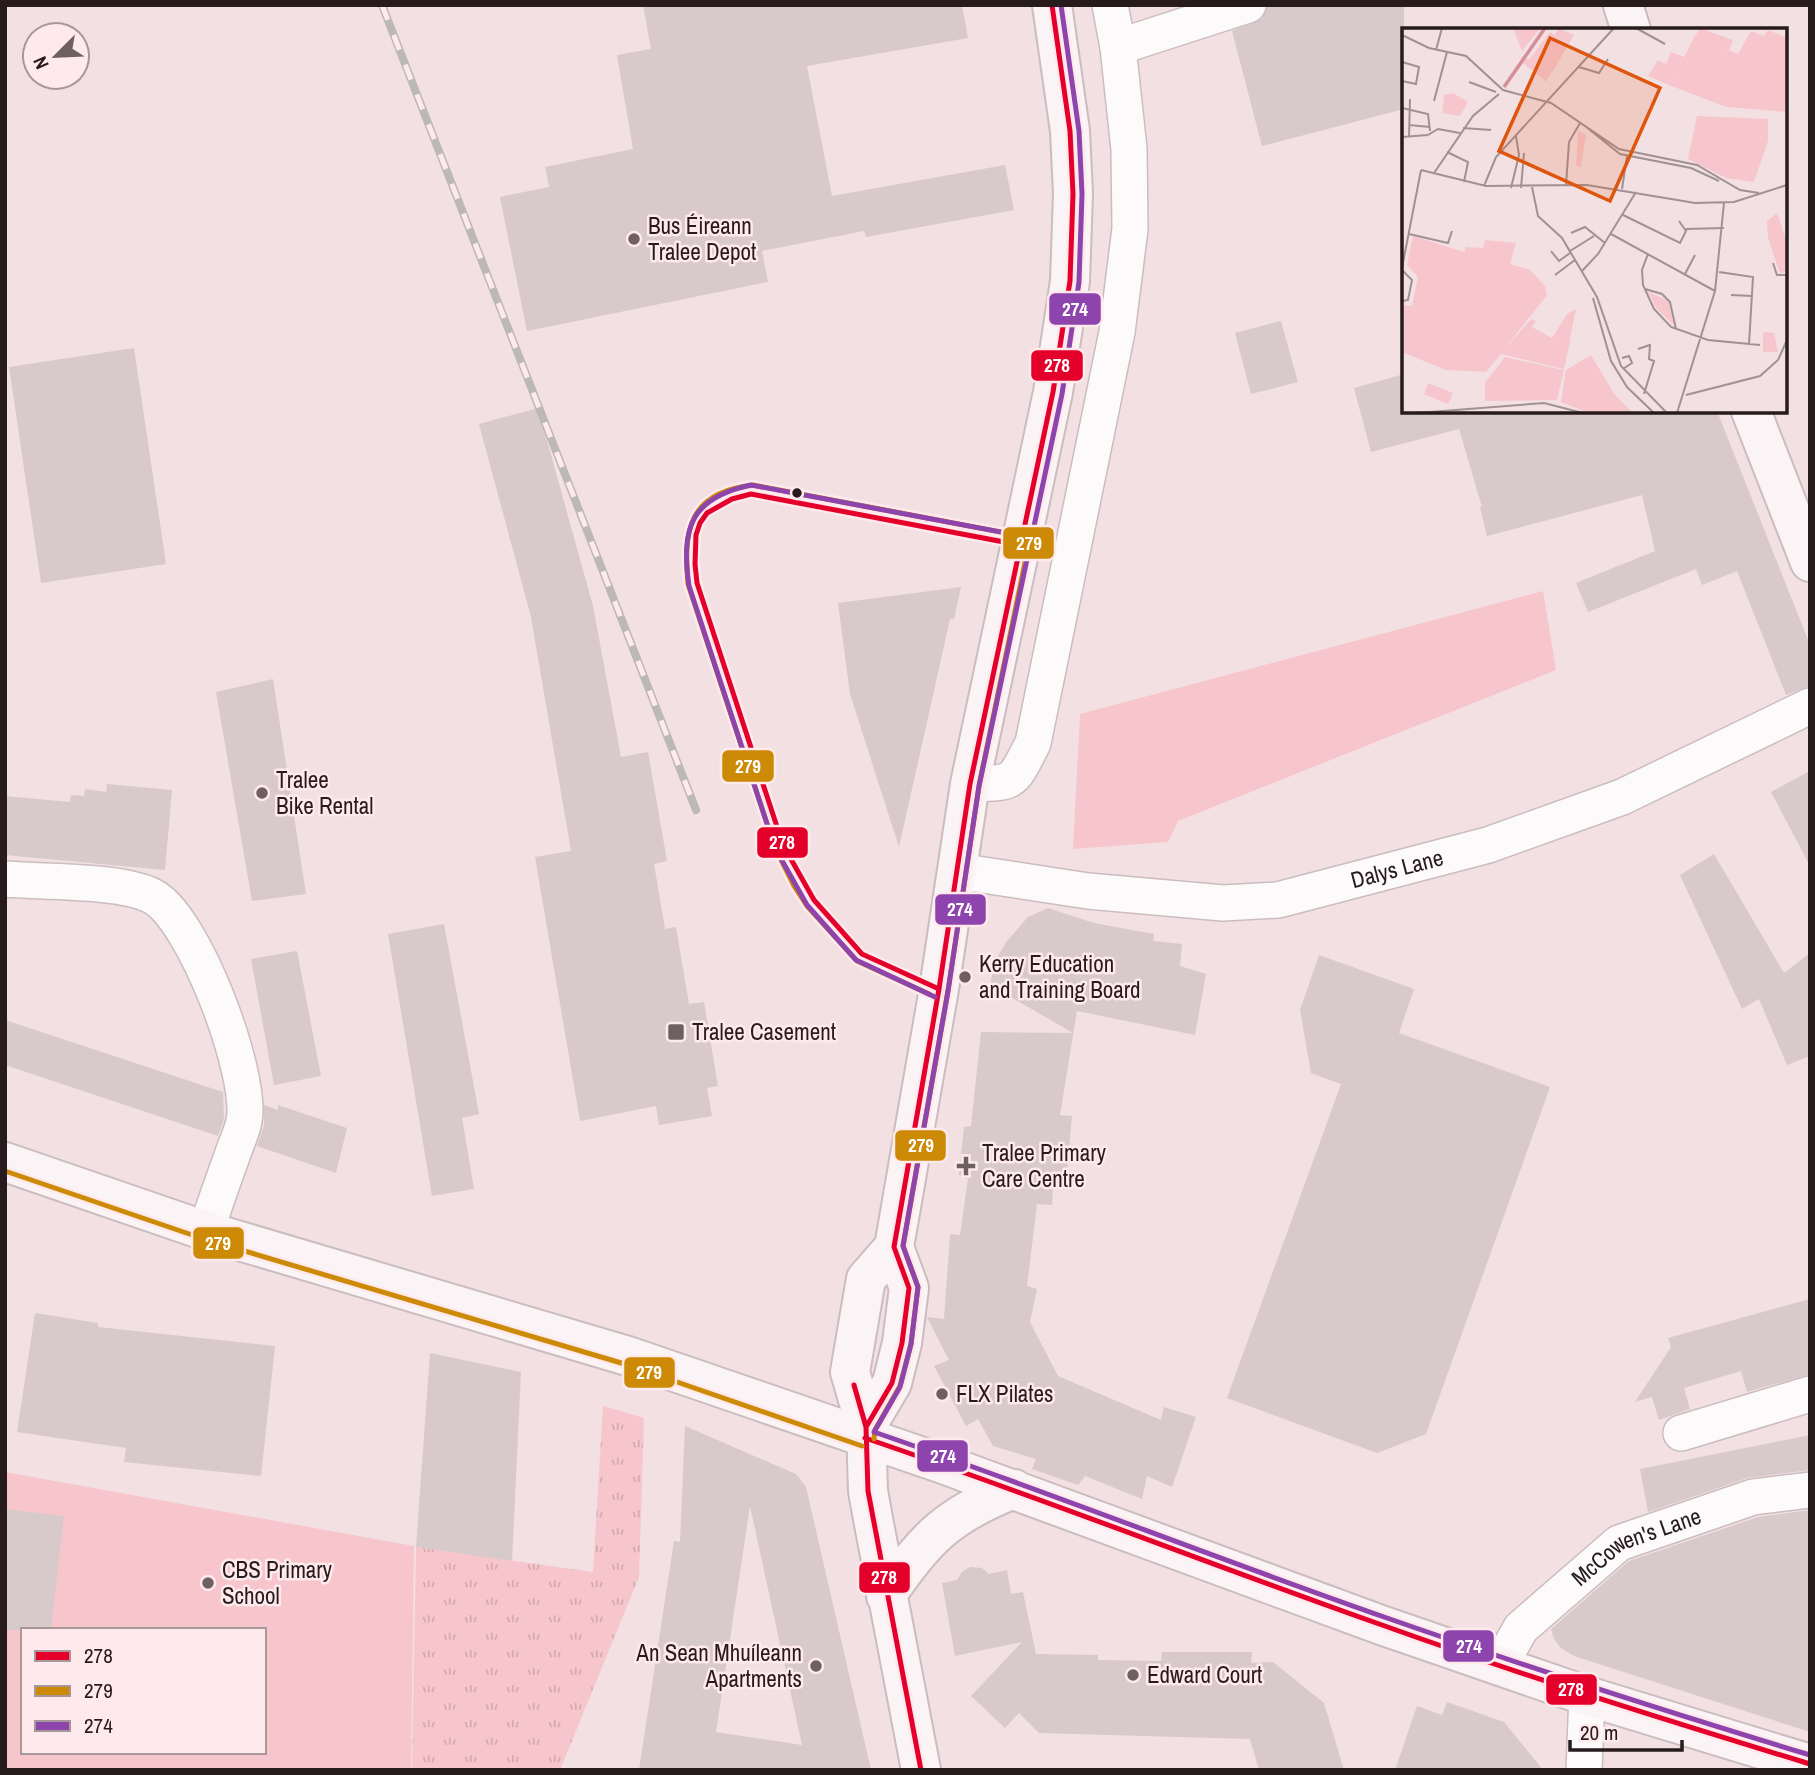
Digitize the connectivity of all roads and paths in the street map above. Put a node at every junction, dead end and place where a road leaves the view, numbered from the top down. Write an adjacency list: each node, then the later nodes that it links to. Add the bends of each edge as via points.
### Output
1 (1052, 5): 10 (main road, via 1070,131 1070,281 1053,392)
2 (1110, 5): 6 (street)
3 (1248, 5): 6 (street)
4 (1623, 5): 5 (main road)
5 (1630, 28)
6 (1118, 47): 10 (street, via 1129,149 1130,229 1117,332 1033,743 1018,773 1005,783)
7 (1752, 413): 8 (main road)
8 (1810, 562)
9 (1810, 706): 11 (street, Dalys Lane, via 1622,797 1560,820 1488,845 1278,900 1223,903 1088,891)
10 (970, 784): 11 (main road)
11 (957, 871): 16 (main road, via 894,1247 909,1288 902,1343 892,1383)
12 (5, 879): 14 (street, via 127,887 153,896 173,913 206,972 237,1056 244,1090 244,1120)
13 (5, 1162): 14 (main road)
14 (206, 1231): 16 (main road)
15 (1810, 1394): 17 (street)
16 (866, 1432): 18 (main road); 20 (main road, via 868,1491)
17 (1681, 1433)
18 (1014, 1489): 20 (main road, via 977,1504 938,1530 912,1557); 21 (main road)
19 (1810, 1490): 21 (street, McCowen's Lane, via 1753,1497 1619,1543 1521,1628)
20 (886, 1596): 24 (main road)
21 (1500, 1665): 22 (main road)
22 (1587, 1696): 23 (main road); 25 (street)
23 (1810, 1764)
24 (921, 1770)
25 (1584, 1770)

